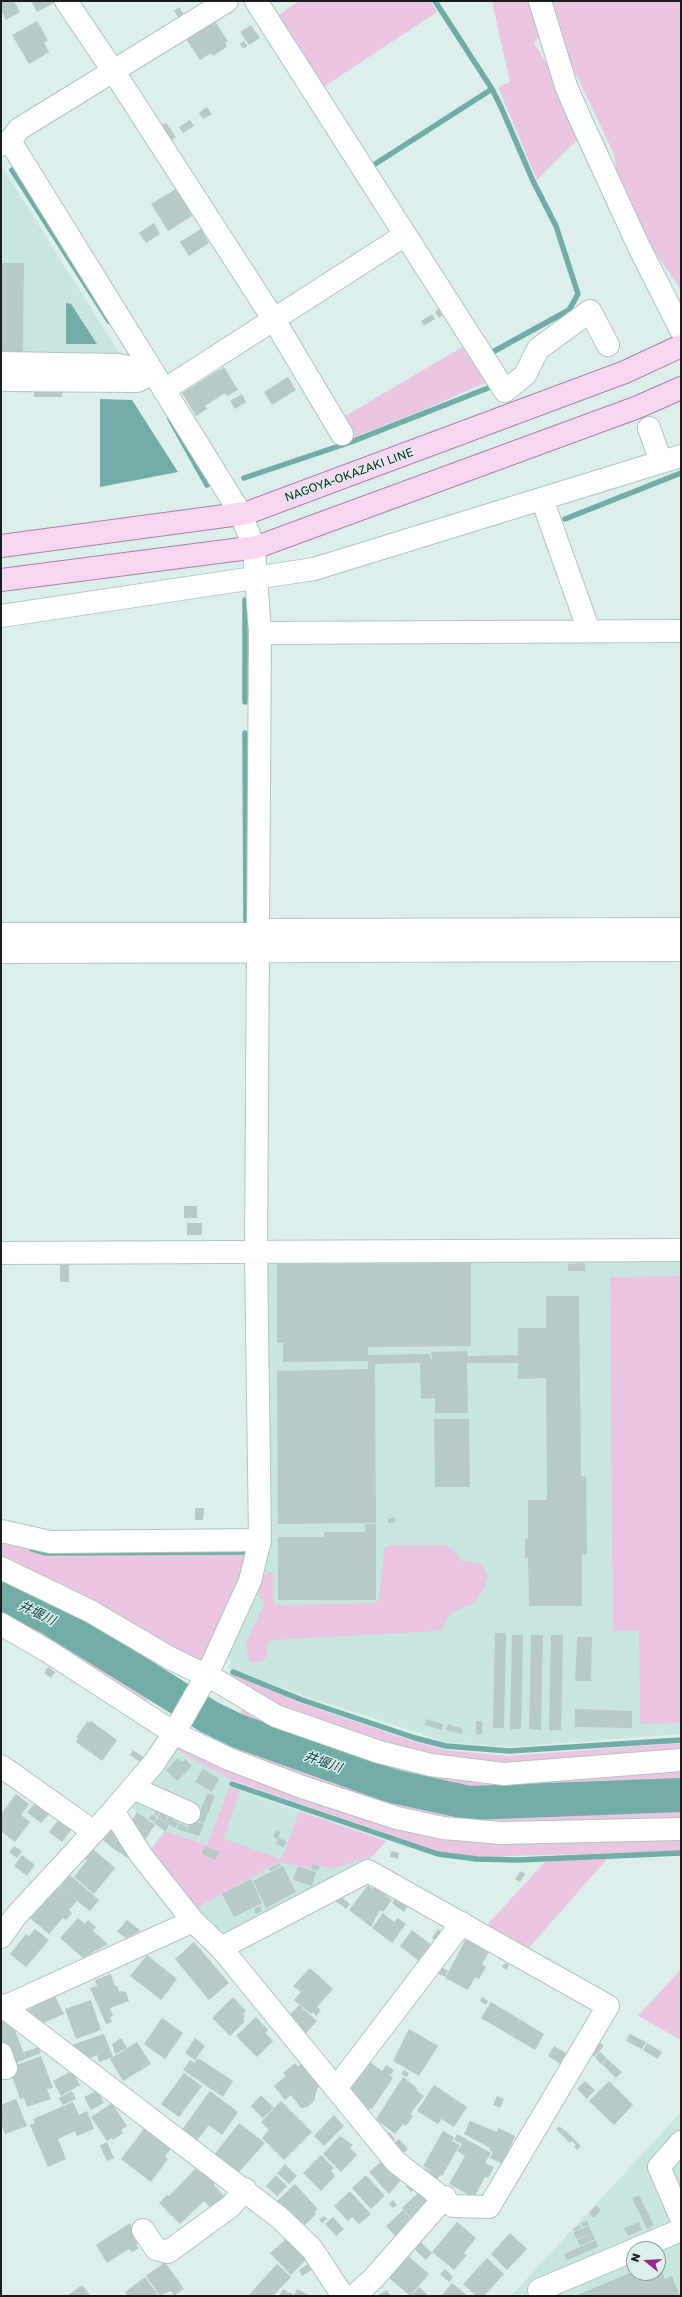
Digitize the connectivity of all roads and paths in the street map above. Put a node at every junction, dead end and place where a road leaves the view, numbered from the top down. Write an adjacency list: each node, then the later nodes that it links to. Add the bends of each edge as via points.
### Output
1 (66, 1): 5 (street)
2 (227, 1): 5 (street)
3 (256, 1): 7 (street)
4 (540, 1): 9 (street, via 566,86 623,213)
5 (114, 72): 6 (street, via 19,129); 8 (street)
6 (6, 143): 13 (street)
7 (405, 235): 8 (street); 10 (street, via 505,391 526,375 538,349 590,311)
8 (274, 320): 13 (street); 17 (street)
9 (681, 330)
10 (608, 345)
11 (681, 346): 20 (main road, NAGOYA-OKAZAKI LINE, via 625,372)
12 (1, 364): 13 (street, via 119,365)
13 (154, 375): 14 (street, via 137,381); 20 (street)
14 (1, 380)
15 (681, 388): 22 (main road, via 630,410)
16 (649, 428): 18 (street)
17 (342, 434)
18 (671, 459): 19 (street)
19 (542, 498): 23 (street, via 314,569); 26 (street)
20 (241, 514): 21 (main road, NAGOYA-OKAZAKI LINE); 22 (street)
21 (1, 546)
22 (254, 547): 23 (street); 24 (main road)
23 (256, 579): 25 (street); 28 (street)
24 (1, 580)
25 (1, 616)
26 (589, 631): 27 (street); 28 (street)
27 (681, 631)
28 (260, 633): 31 (street)
29 (681, 930): 31 (street, via 267,930)
30 (1, 934): 31 (street)
31 (257, 942): 32 (street, via 269,952); 33 (street); 34 (street)
32 (681, 950)
33 (1, 952)
34 (256, 1250): 35 (street); 36 (street); 38 (street)
35 (681, 1250)
36 (1, 1253)
37 (1, 1531): 38 (street, via 50,1542)
38 (260, 1540): 41 (street, via 250,1581)
39 (1, 1568): 41 (street, via 90,1611)
40 (1, 1624): 42 (street)
41 (206, 1678): 42 (street); 43 (street, via 276,1716 379,1752 431,1765 504,1774)
42 (175, 1731): 45 (street, via 154,1763); 48 (street, via 229,1759 302,1787 397,1818 443,1828 501,1833)
43 (681, 1760)
44 (1, 1766): 49 (street)
45 (133, 1788): 46 (street); 47 (street)
46 (113, 1811): 49 (street); 50 (street, via 141,1855)
47 (189, 1813)
48 (681, 1829)
49 (94, 1832): 52 (street, via 14,1917)
50 (193, 1921): 53 (street); 54 (street)
51 (462, 1923): 53 (street, via 368,1871); 55 (street); 58 (street, via 608,2006 489,2207 454,2206)
52 (1, 1937)
53 (221, 1948): 55 (street)
54 (2, 2006): 57 (street)
55 (337, 2087): 58 (street, via 396,2162)
56 (681, 2142): 59 (street, via 659,2167)
57 (245, 2189): 60 (street, via 231,2206 168,2252 156,2249); 64 (street, via 312,2249)
58 (445, 2197): 65 (street, via 372,2280)
59 (681, 2218)
60 (143, 2230)
61 (681, 2230): 62 (street)
62 (654, 2241)
63 (626, 2253): 66 (street, via 539,2290)
64 (343, 2296)
65 (354, 2296)
66 (541, 2296)

